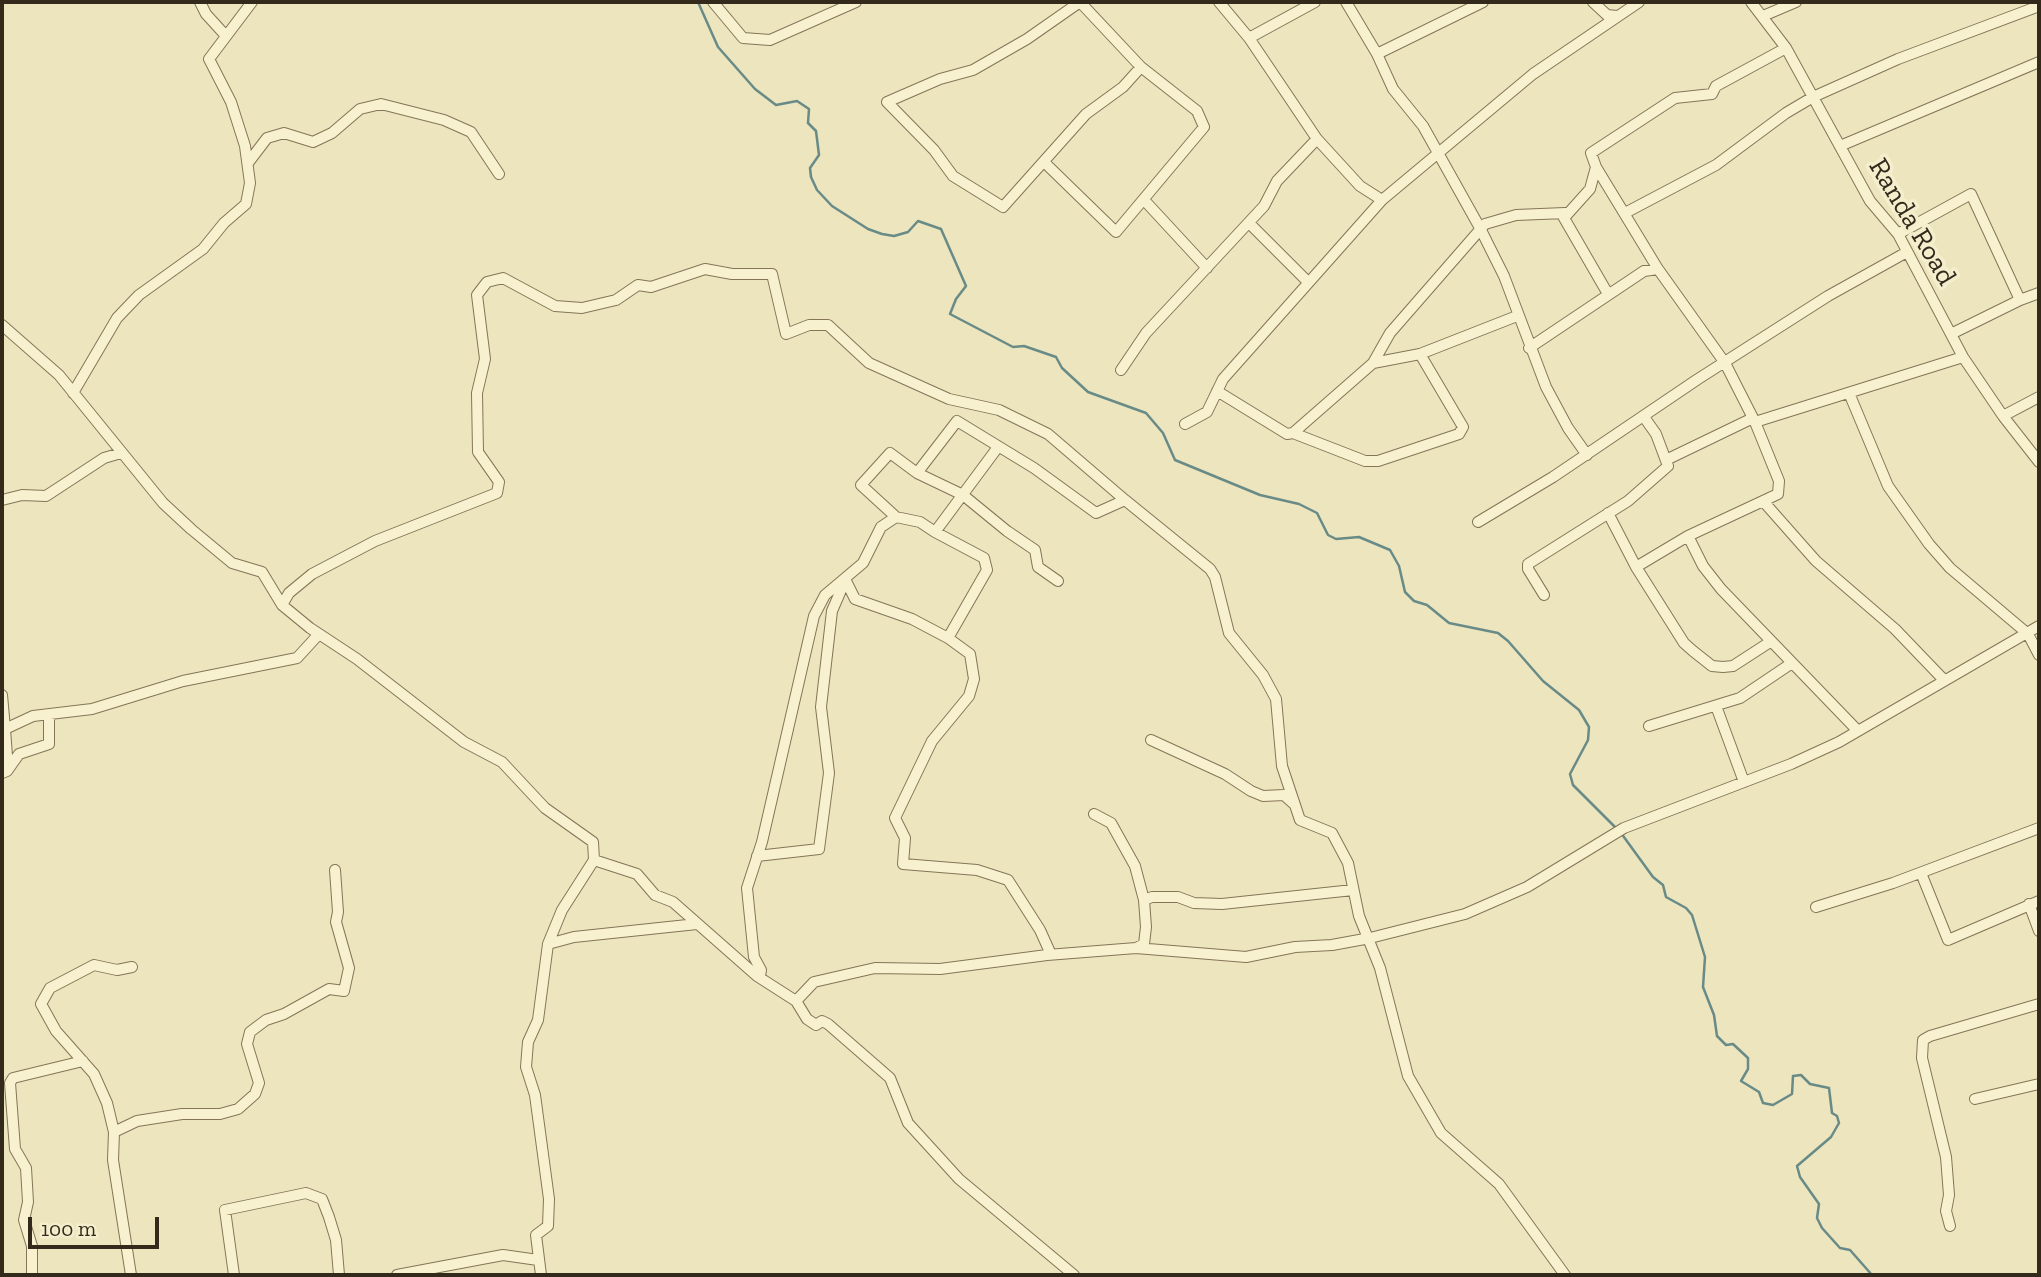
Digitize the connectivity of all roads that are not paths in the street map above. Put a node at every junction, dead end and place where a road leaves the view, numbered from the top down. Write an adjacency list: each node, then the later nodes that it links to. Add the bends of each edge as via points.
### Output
1 (200, 2): 18 (street)
2 (252, 2): 18 (street)
3 (713, 2): 4 (street, via 743,38 770,40)
4 (856, 2)
5 (1080, 2): 23 (street); 28 (street, via 973,70 887,102 953,176 1003,207)
6 (1219, 2): 19 (street)
7 (1315, 2): 19 (street)
8 (1346, 2): 21 (street)
9 (1483, 2): 15 (street)
10 (1593, 2): 16 (street, via 1608,15)
11 (1639, 2): 16 (street)
12 (1751, 2): 17 (street, Randa Road)
13 (1796, 2): 17 (street)
14 (2039, 3): 24 (street)
15 (1463, 5): 21 (street)
16 (1617, 16): 27 (street, via 1533,74)
17 (1763, 16): 20 (street, Randa Road)
18 (226, 36): 29 (street, via 209,59 231,102)
19 (1249, 38): 25 (street)
20 (1786, 48): 24 (street, Randa Road); 30 (street, via 1716,86 1712,94 1675,98 1595,148 1591,153)
21 (1377, 54): 27 (street, via 1393,89 1423,126)
22 (2039, 62): 26 (street)
23 (1141, 67): 28 (street, via 1123,87 1086,114); 33 (street, via 1197,111 1203,128)
24 (1813, 97): 26 (street, Randa Road); 34 (street, via 1716,165)
25 (1317, 139): 32 (street, via 1360,186); 36 (street, via 1277,181)
26 (1840, 146): 38 (street, Randa Road, via 1870,201)
27 (1436, 154): 32 (street); 37 (street)
28 (1044, 162): 33 (street, via 1116,232)
29 (248, 163): 31 (street, via 267,138 284,133 313,142 332,133 360,109 381,104 471,132); 56 (street, via 246,204 203,249 139,295 117,317)
30 (1596, 167): 34 (street); 35 (street, via 1590,189)
31 (499, 174)
32 (1381, 200): 42 (street)
33 (1145, 201): 40 (street)
34 (1625, 213): 41 (street)
35 (1565, 214): 37 (street, via 1516,215); 44 (street)
36 (1249, 223): 40 (street); 42 (street)
37 (1480, 228): 46 (street, via 1504,276); 52 (street, via 1390,332)
38 (1898, 234): 39 (street, Randa Road); 45 (street, via 1971,194)
39 (1907, 252): 48 (street, Randa Road); 53 (street, via 1828,296)
40 (1207, 268): 54 (street, via 1146,332)
41 (1658, 269): 44 (street, via 1644,271); 53 (street)
42 (1308, 282): 55 (street)
43 (2039, 293): 45 (street)
44 (1608, 294): 49 (street)
45 (2020, 300): 48 (street)
46 (1517, 316): 49 (street); 50 (street)
47 (2, 325): 56 (street, via 48,363)
48 (1951, 334): 51 (street, Randa Road)
49 (1530, 348): 66 (street, via 1568,428)
50 (1420, 354): 52 (street); 63 (street, via 1463,427 1459,433 1378,461 1365,461)
51 (1963, 356): 57 (street); 59 (street, Randa Road)
52 (1373, 363): 63 (street)
53 (1725, 363): 60 (street); 61 (street)
54 (1121, 369)
55 (1217, 391): 62 (street, via 1207,412); 63 (street, via 1287,434)
56 (73, 393): 65 (street)
57 (1850, 393): 61 (street); 86 (street, via 1888,486 1937,555)
58 (2039, 397): 59 (street)
59 (2003, 416): 68 (street, Randa Road)
60 (1644, 417): 66 (street); 67 (street)
61 (1754, 420): 67 (street); 73 (street, via 1781,487 1779,494)
62 (1185, 424)
63 (1293, 433)
64 (998, 447): 69 (street, via 957,421); 70 (street); 72 (street, via 1096,513)
65 (121, 453): 71 (street, via 104,458 46,496); 83 (street, via 191,529 232,563 262,572)
66 (1587, 455): 76 (street)
67 (1668, 459): 74 (street, via 1664,472)
68 (2039, 462)
69 (916, 473): 70 (street); 75 (street, via 890,453 861,485)
70 (963, 495): 77 (street); 81 (street, via 1035,550 1038,567)
71 (2, 500)
72 (1125, 500): 83 (street, via 1048,434 999,410 949,399 869,363 828,325 809,325 786,334 772,274 705,269 650,287 638,285 616,300 582,307 555,306 503,278 487,282 477,295 485,359 477,393 478,452 499,482 497,494 375,541 312,574); 101 (street, via 1169,533 1215,577 1229,633 1276,699 1282,766)
73 (1763, 501): 78 (street); 91 (street, via 1816,561 1908,641)
74 (1608, 513): 79 (street); 82 (street, via 1528,564)
75 (896, 517): 77 (street, via 920,522); 80 (street, via 881,527 869,554)
76 (1478, 522)
77 (934, 532): 87 (street, via 984,558 987,570)
78 (1688, 536): 79 (street); 88 (street, via 1703,566)
79 (1636, 567): 88 (street, via 1684,643 1712,666 1733,666)
80 (846, 581): 87 (street, via 855,599 912,619); 104 (street, via 825,595 814,616); 104 (street, via 832,611 821,707 829,772 819,849)
81 (1058, 581)
82 (1544, 595)
83 (282, 605): 85 (street)
84 (2039, 626): 86 (street)
85 (319, 634): 94 (street, via 297,658 183,681 92,709); 105 (street, via 464,742 502,762 545,808 593,842)
86 (2028, 634): 89 (street); 91 (street)
87 (948, 638): 117 (street, via 970,654 974,679 969,696 923,757 895,818 905,838 903,864 976,870 1008,880 1040,930)
88 (1770, 642): 90 (street)
89 (2039, 655)
90 (1792, 663): 93 (street, via 1740,698); 97 (street)
91 (1943, 679): 97 (street)
92 (2, 695): 96 (street)
93 (1716, 706): 95 (street); 100 (street)
94 (49, 715): 96 (street, via 33,716); 99 (street, via 49,744 19,754)
95 (1649, 726)
96 (5, 729): 99 (street)
97 (1858, 731): 100 (street)
98 (1151, 740): 101 (street, via 1263,796 1284,795)
99 (5, 771)
100 (1744, 782): 114 (street, via 1624,828 1527,887 1480,908)
101 (1297, 809): 108 (street, via 1300,820 1337,838)
102 (1094, 814): 109 (street, via 1111,823 1127,849)
103 (2039, 828): 107 (street)
104 (757, 856): 119 (street, via 747,905)
105 (594, 860): 112 (street, via 637,874 655,895 673,902); 115 (street, via 562,910)
106 (335, 870): 125 (street, via 336,922 349,968 344,990 329,989 250,1032 247,1044 259,1083 256,1094 238,1109 136,1121)
107 (1921, 873): 110 (street, via 1948,940); 111 (street)
108 (1353, 890): 109 (street, via 1222,904 1178,897); 114 (street)
109 (1144, 900): 116 (street, via 1144,944)
110 (2034, 902): 113 (street)
111 (1816, 907)
112 (697, 924): 115 (street, via 573,937); 119 (street)
113 (2039, 931)
114 (1370, 938): 116 (street, via 1246,957); 135 (street, via 1408,1076 1430,1117 1441,1133 1499,1184)
115 (548, 944): 127 (street, via 526,1068 535,1095 549,1199 548,1226 536,1236)
116 (1136, 948): 117 (street)
117 (1047, 955): 120 (street, via 940,969 875,968 814,982)
118 (132, 967): 122 (street, via 117,970 94,965 69,976 44,996 45,1014)
119 (760, 976): 120 (street)
120 (796, 1001): 134 (street, via 807,1019 816,1025 828,1024 890,1079 908,1123 959,1179)
121 (2039, 1004): 126 (street, via 1923,1040 1922,1058 1946,1157)
122 (83, 1060): 125 (street, via 99,1083); 128 (street, via 13,1078 10,1083 15,1149 26,1168 24,1220 32,1246)
123 (2039, 1084): 124 (street)
124 (1975, 1099)
125 (114, 1132): 129 (street, via 113,1160)
126 (1950, 1226)
127 (538, 1261): 132 (street, via 503,1255); 133 (street)
128 (32, 1275)
129 (131, 1275)
130 (234, 1275): 131 (street, via 225,1210 306,1192 322,1199 330,1217)
131 (339, 1275)
132 (397, 1275)
133 (541, 1275)
134 (1074, 1275)
135 (1565, 1275)

